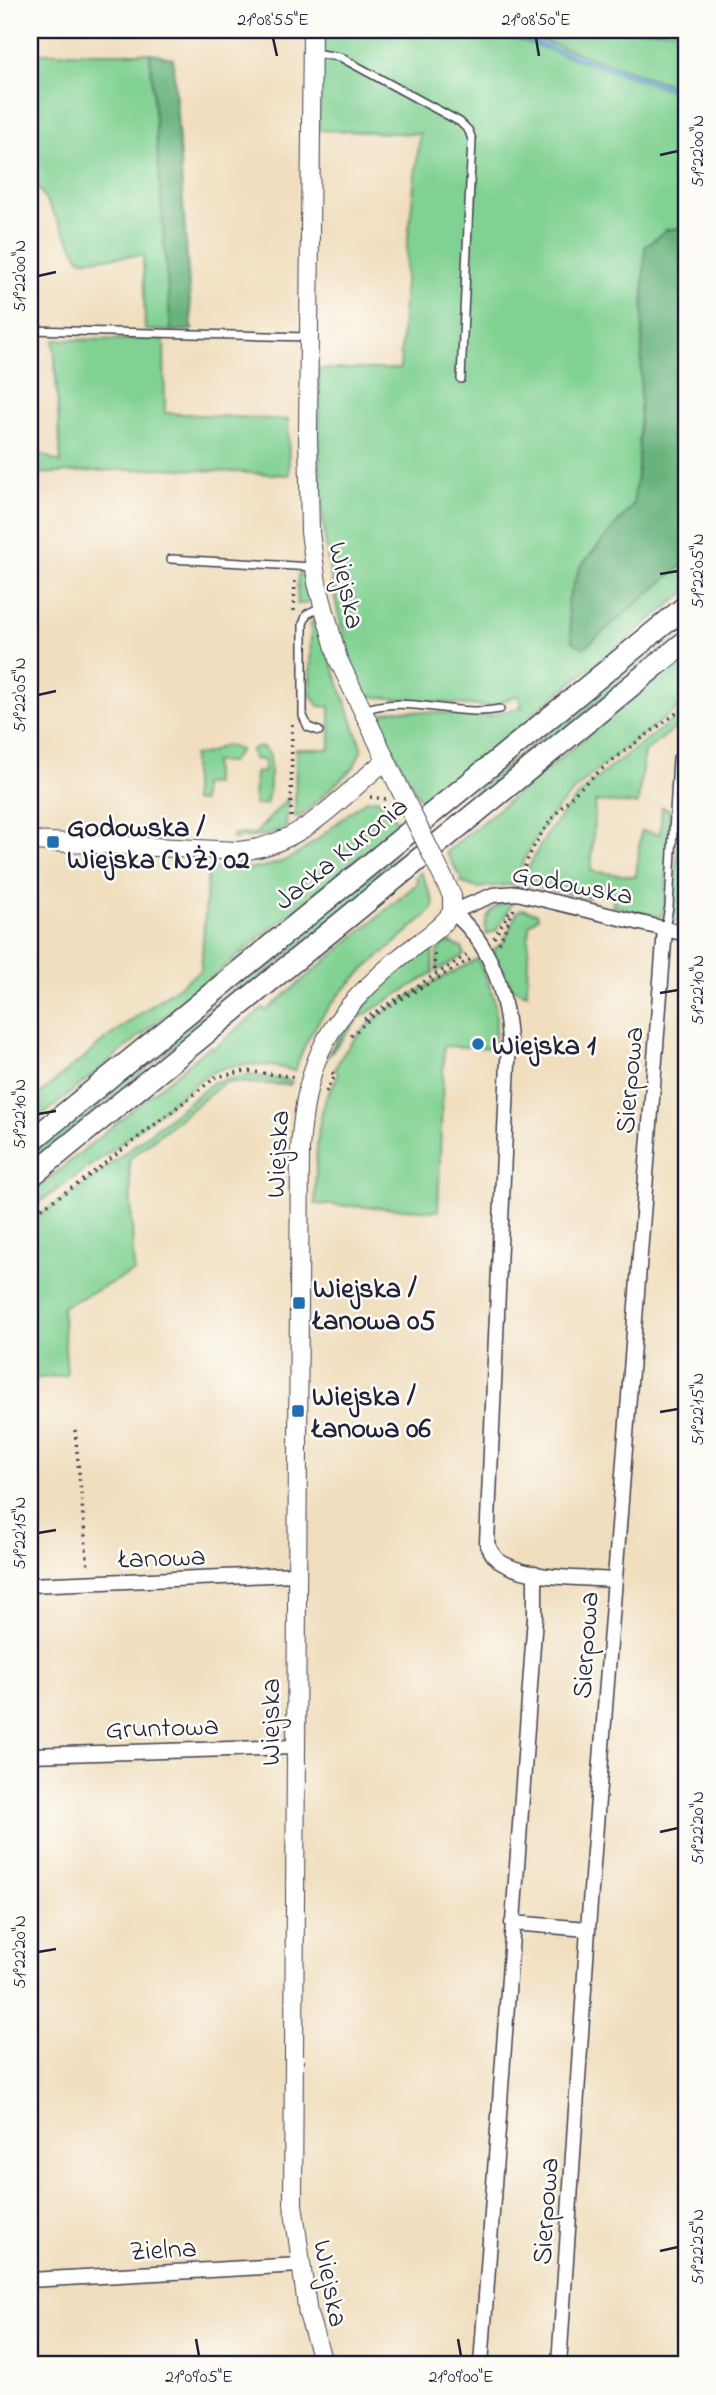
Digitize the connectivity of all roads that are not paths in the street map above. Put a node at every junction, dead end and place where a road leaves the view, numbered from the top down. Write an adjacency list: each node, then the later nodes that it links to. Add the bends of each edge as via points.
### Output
1 (312, 30): 2 (street, Wiejska)
2 (312, 53): 4 (street, Wiejska); 5 (lane, via 340,57 469,131)
3 (30, 330): 4 (lane)
4 (309, 337): 7 (street, Wiejska, via 308,503)
5 (461, 379)
6 (171, 559): 7 (lane)
7 (315, 567): 8 (street, Wiejska)
8 (323, 606): 12 (street, Wiejska, via 338,659); 13 (lane, via 307,614 303,624 303,716 308,727)
9 (686, 606): 20 (main road, Jacka Kuronia)
10 (686, 641): 21 (main road, Jacka Kuronia)
11 (500, 709): 12 (lane, via 387,704)
12 (361, 712): 15 (street, Wiejska)
13 (319, 731)
14 (686, 752): 18 (lane, via 677,758)
15 (385, 761): 16 (street, via 299,834 263,849); 17 (street, Wiejska, bridge, via 450,890)
16 (30, 841)
17 (452, 912): 18 (street, Godowska, via 493,895); 22 (street, via 467,925 505,1000 509,1039 487,1543 503,1564); 23 (street, Wiejska, via 354,998 326,1036 300,1148)
18 (665, 929): 19 (street, Godowska); 24 (street, Sierpowa)
19 (686, 934)
20 (30, 1142)
21 (30, 1177)
22 (535, 1573): 24 (street); 28 (street)
23 (296, 1574): 25 (street, Łanowa); 26 (street, Wiejska)
24 (614, 1580): 29 (street, Sierpowa)
25 (30, 1585)
26 (295, 1747): 27 (street, Gruntowa); 30 (street, Wiejska, via 293,2204)
27 (30, 1755)
28 (512, 1923): 29 (street); 33 (street)
29 (588, 1929): 34 (street, Sierpowa)
30 (299, 2264): 31 (street, Zielna); 32 (street, Wiejska)
31 (30, 2280)
32 (324, 2365)
33 (481, 2365)
34 (559, 2365)

